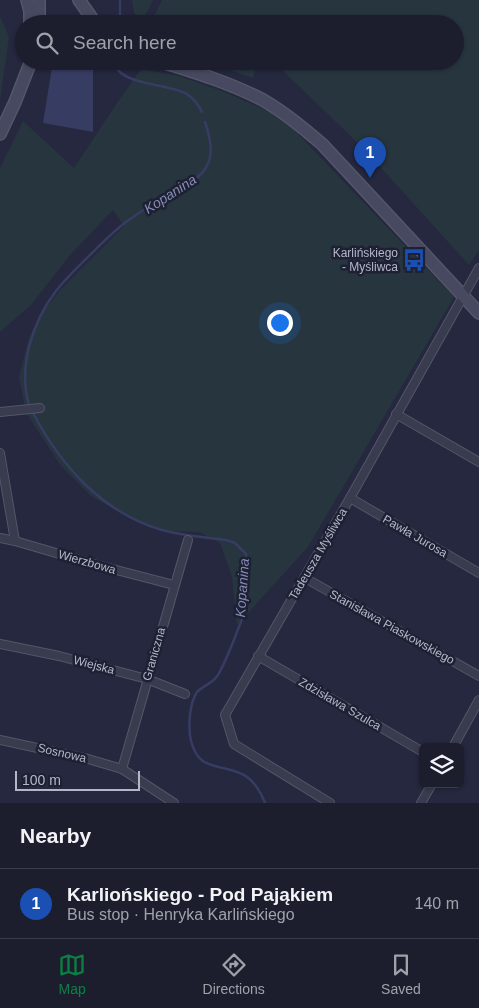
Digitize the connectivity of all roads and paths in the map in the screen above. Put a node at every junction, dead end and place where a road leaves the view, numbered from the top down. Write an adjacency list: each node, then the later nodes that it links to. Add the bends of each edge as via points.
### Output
1 (27, 0): 4 (street)
2 (39, 0): 5 (street)
3 (79, 0): 6 (street)
4 (30, 15)
5 (39, 15)
6 (90, 15)
7 (27, 70): 9 (street)
8 (188, 70): 11 (street, via 263,100 305,129)
9 (0, 134)
10 (479, 268): 11 (street, Tadeusza Myśliwca)
11 (464, 297): 12 (street); 15 (street, Tadeusza Myśliwca)
12 (479, 313)
13 (40, 408): 14 (street)
14 (0, 412)
15 (396, 414): 17 (street); 18 (street, Tadeusza Myśliwca)
16 (0, 453): 21 (street)
17 (479, 462)
18 (350, 498): 22 (street, Pawła Jurosa); 23 (street, Tadeusza Myśliwca)
19 (0, 538): 21 (street, Wierzbowa)
20 (188, 540): 24 (street, Graniczna)
21 (15, 541): 24 (street, Wierzbowa)
22 (479, 573)
23 (305, 578): 26 (street, Tadeusza Myśliwca); 27 (street, Stanisława Piaskowskiego)
24 (174, 585): 28 (street, Graniczna)
25 (0, 644): 28 (street, Wiejska)
26 (258, 656): 33 (street, Zdzisława Szulca); 37 (street, Tadeusza Myśliwca, via 226,715 234,744)
27 (479, 676)
28 (148, 679): 29 (street, Wiejska); 34 (street, Graniczna)
29 (185, 694)
30 (479, 700): 32 (street)
31 (0, 740): 34 (street, Sosnowa)
32 (455, 743)
33 (419, 750)
34 (122, 769): 36 (street, Sosnowa)
35 (430, 788): 38 (street)
36 (174, 803)
37 (330, 803)
38 (421, 803)

